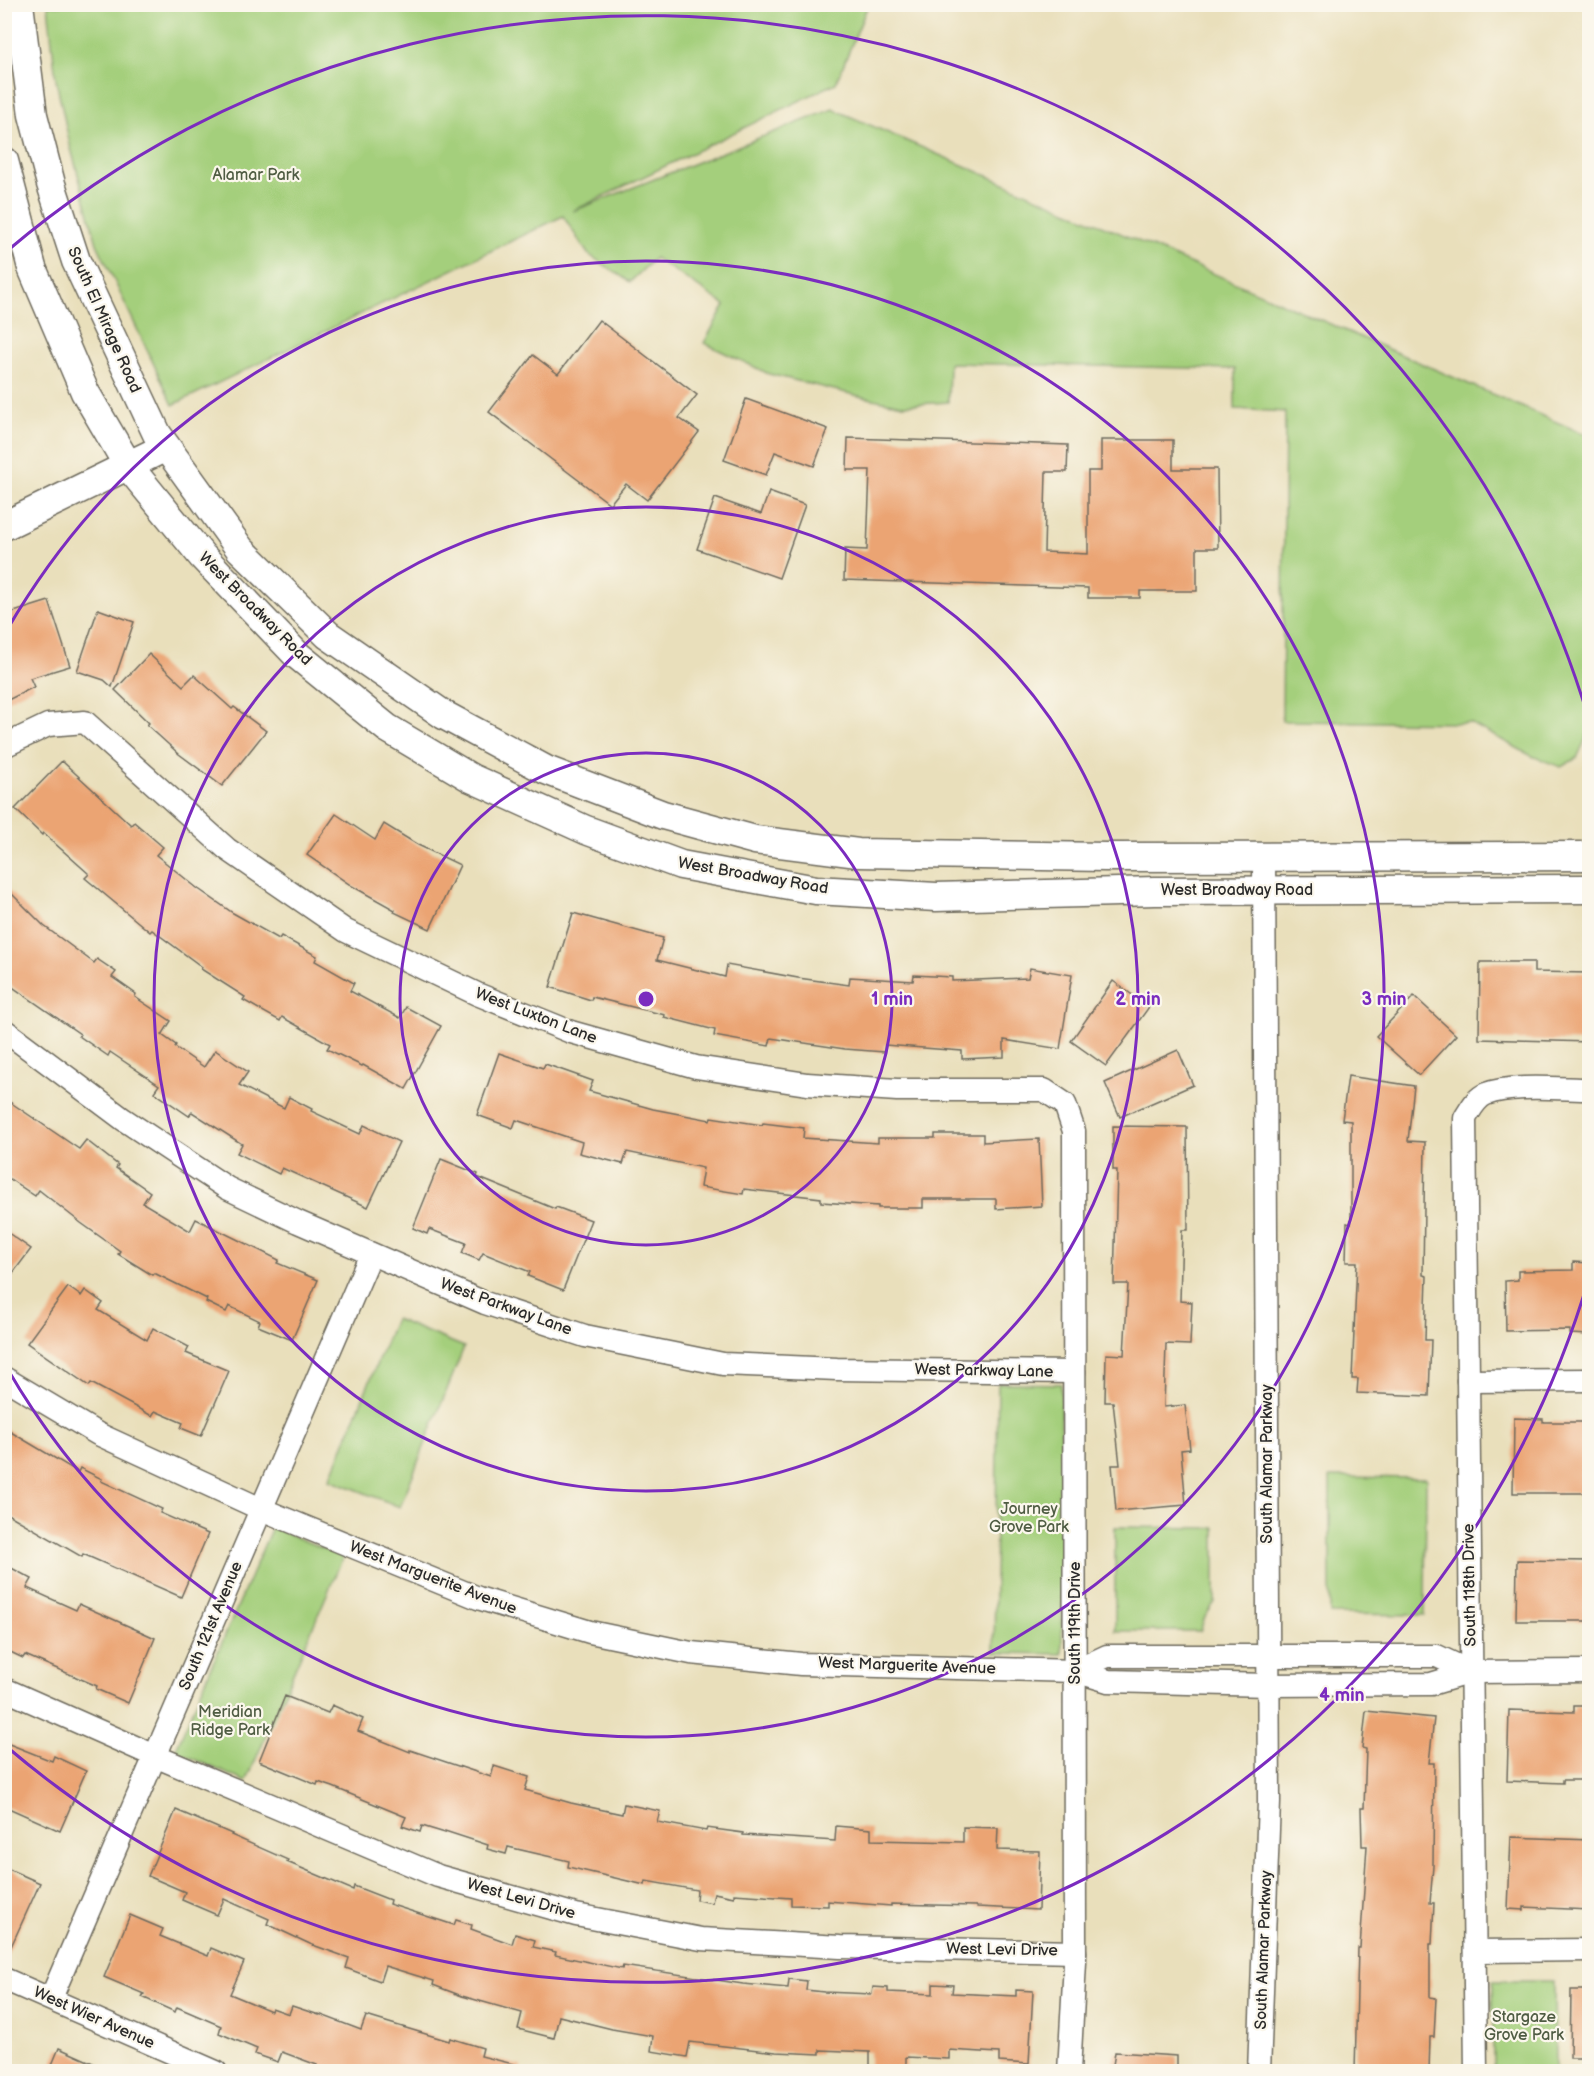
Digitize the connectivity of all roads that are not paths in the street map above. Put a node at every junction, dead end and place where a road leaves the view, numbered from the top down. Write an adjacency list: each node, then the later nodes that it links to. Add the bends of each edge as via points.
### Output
1 (20, 4): 3 (main road, South El Mirage Road, via 33,115 76,261)
2 (4, 161): 4 (main road, via 32,268 85,392)
3 (166, 447): 4 (main road); 7 (main road, West Broadway Road, via 240,549 328,635 444,715 546,770 663,815 755,840 858,853)
4 (129, 467): 5 (main road); 10 (main road, West Broadway Road, via 202,556 297,655 387,728 471,778 586,830 681,866 816,890 936,897)
5 (4, 526)
6 (4, 746): 13 (street, West Luxton Lane, via 48,725 85,722 227,849 346,931 469,991 571,1032 696,1066 807,1084 897,1090 1044,1090)
7 (1264, 856): 8 (main road, West Broadway Road); 10 (street, South Alamar Parkway)
8 (1590, 856)
9 (1590, 889): 10 (main road, West Broadway Road)
10 (1264, 890): 20 (street, South Alamar Parkway)
11 (4, 1030): 14 (street, West Parkway Lane, via 123,1119 227,1188)
12 (1590, 1089): 18 (street, South 118th Drive, via 1508,1089 1485,1094 1466,1118)
13 (1065, 1104): 15 (street, South 119th Drive, via 1074,1131)
14 (371, 1254): 15 (street, West Parkway Lane, via 485,1303 585,1336 723,1364); 19 (street, South 121st Avenue)
15 (1074, 1372): 21 (street, South 119th Drive)
16 (4, 1377): 19 (street, West Marguerite Avenue, via 98,1434)
17 (1590, 1380): 18 (street)
18 (1468, 1381): 23 (street, South 118th Drive)
19 (261, 1509): 21 (street, West Marguerite Avenue, via 478,1598 590,1632 691,1653 801,1664); 26 (street, South 121st Avenue)
20 (1268, 1656): 21 (street, West Marguerite Avenue, via 1107,1656); 23 (street, West Marguerite Avenue, via 1437,1656); 24 (street, South Alamar Parkway)
21 (1075, 1671): 24 (street, West Marguerite Avenue, via 1108,1681); 29 (street, South 119th Drive)
22 (1590, 1671): 23 (street, West Marguerite Avenue)
23 (1471, 1672): 24 (street, West Marguerite Avenue, via 1431,1684); 28 (street, South 118th Drive)
24 (1268, 1685): 34 (street, South Alamar Parkway, via 1269,1802)
25 (4, 1689): 26 (street, West Levi Drive)
26 (155, 1756): 29 (street, West Levi Drive, via 438,1876 576,1915 700,1939 840,1947); 31 (street, South 121st Avenue)
27 (1590, 1950): 28 (street)
28 (1475, 1951): 35 (street, South 118th Drive)
29 (1075, 1952): 33 (street, South 119th Drive)
30 (4, 1979): 31 (street, West Wier Avenue)
31 (51, 1998): 32 (street, West Wier Avenue)
32 (216, 2072)
33 (1069, 2072)
34 (1259, 2072)
35 (1476, 2072)

